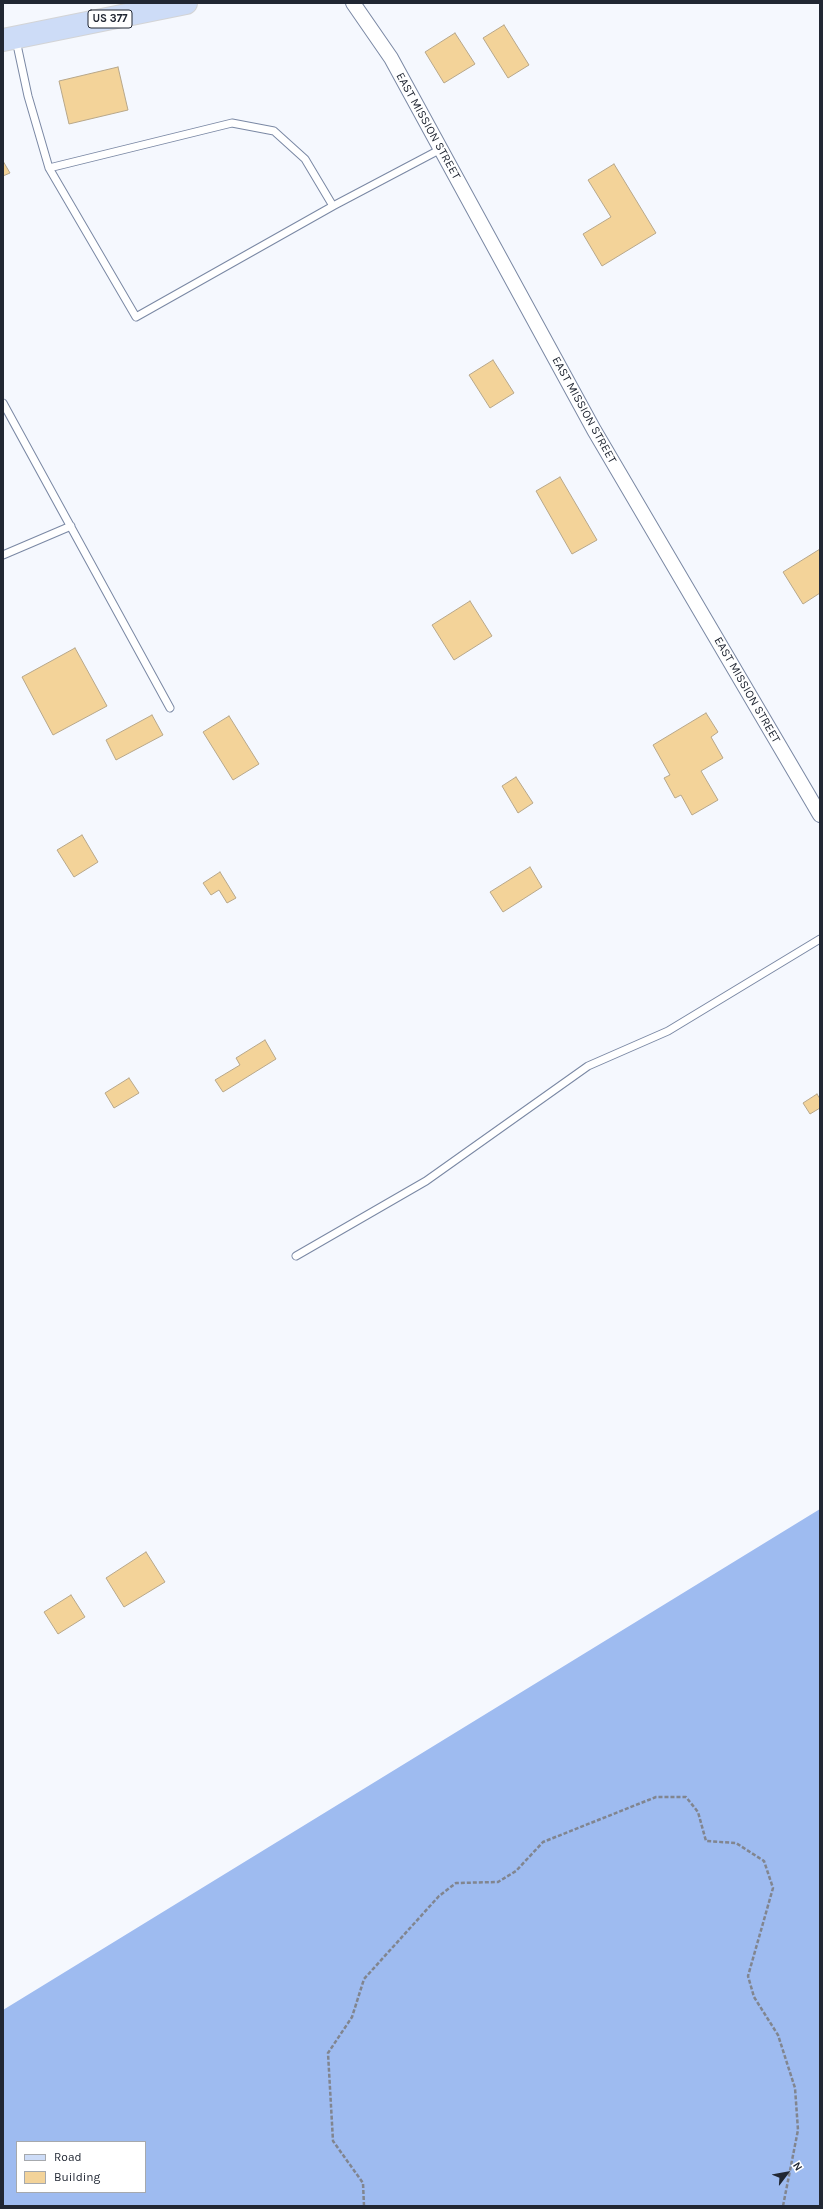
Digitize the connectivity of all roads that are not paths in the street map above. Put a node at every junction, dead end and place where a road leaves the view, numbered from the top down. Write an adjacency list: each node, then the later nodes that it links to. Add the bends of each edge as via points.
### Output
1 (186, 3): 3 (main road, US 377)
2 (353, 3): 4 (street, EAST MISSION STREET, via 392,58)
3 (9, 39): 5 (lane)
4 (441, 149): 6 (lane); 11 (street, EAST MISSION STREET, via 594,430)
5 (49, 168): 6 (lane, via 232,123 274,131 304,159); 6 (lane, via 136,317)
6 (333, 206)
7 (3, 403): 8 (lane)
8 (70, 526): 9 (lane); 10 (lane)
9 (3, 555)
10 (170, 708)
11 (820, 815)
12 (820, 939): 13 (lane, via 668,1031 588,1066 426,1181)
13 (296, 1256)

